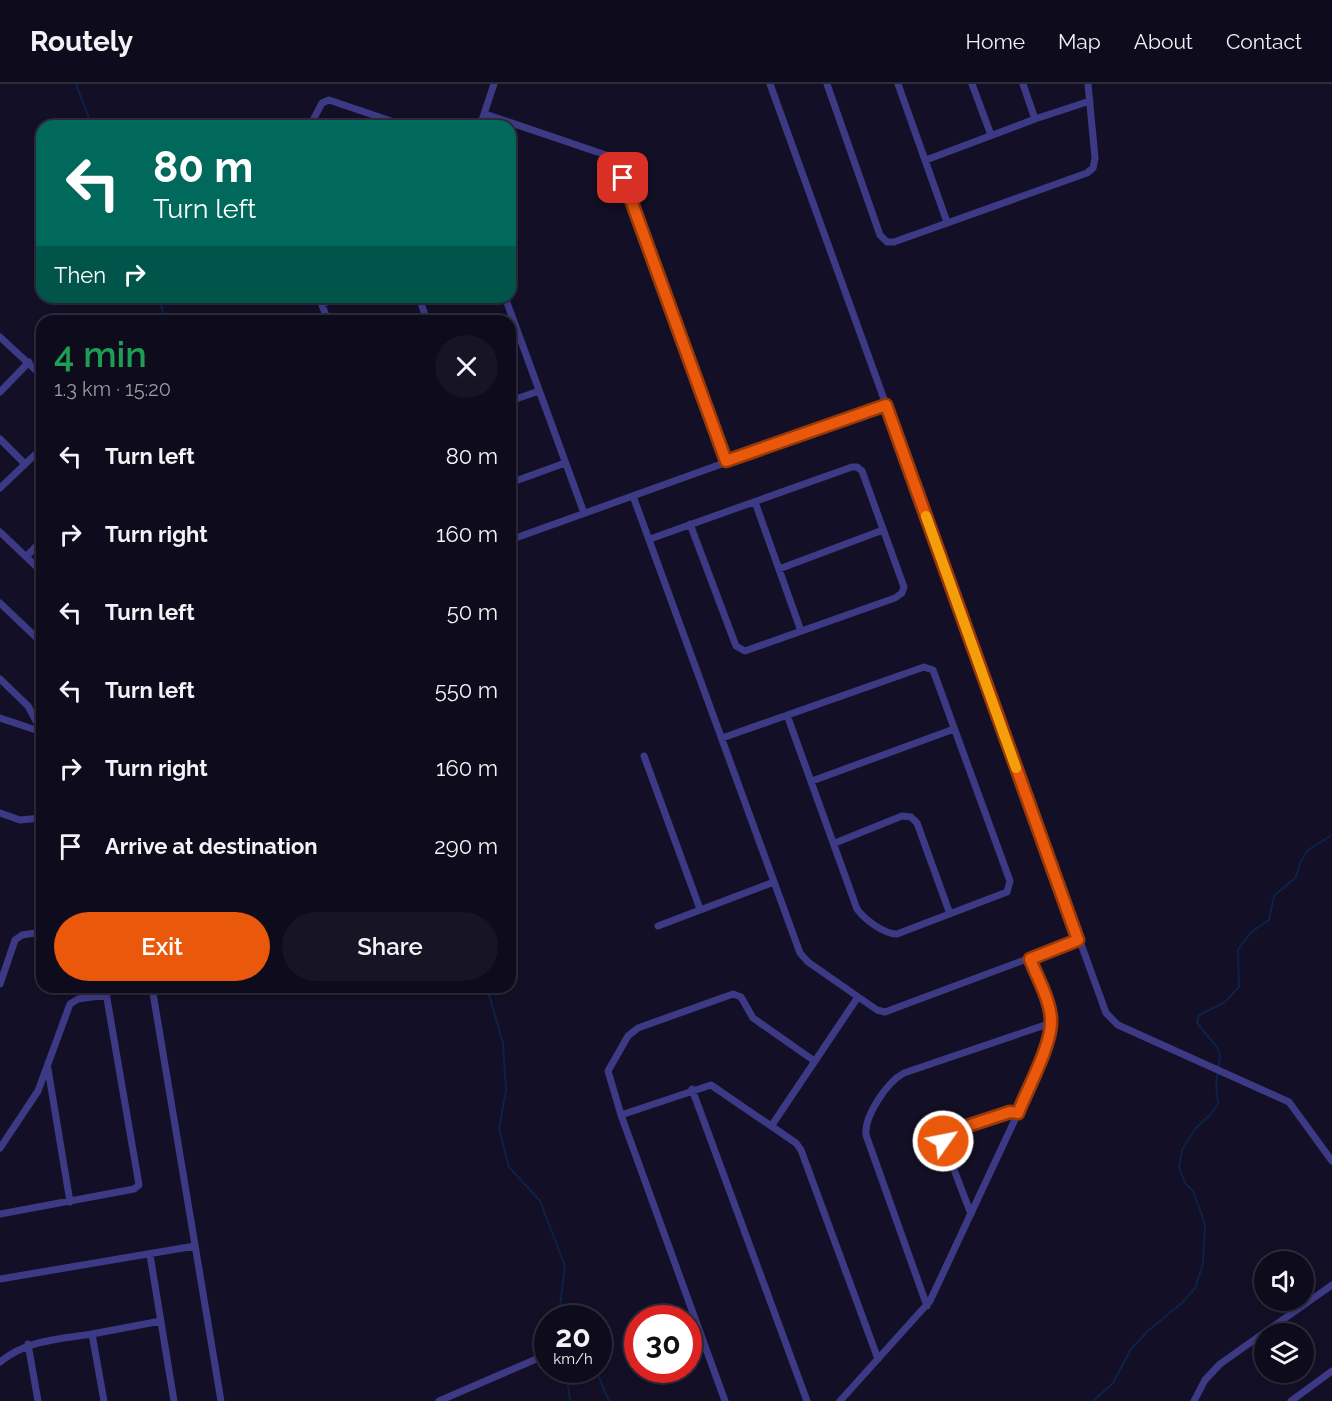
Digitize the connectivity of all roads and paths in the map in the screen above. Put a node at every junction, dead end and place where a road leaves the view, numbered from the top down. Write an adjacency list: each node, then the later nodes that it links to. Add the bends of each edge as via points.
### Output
1 (494, 84): 9 (street)
2 (770, 84): 26 (street)
3 (827, 84): 18 (street, via 884,240 894,242)
4 (900, 84): 17 (street)
5 (972, 84): 16 (street)
6 (1023, 84): 10 (street)
7 (1088, 84): 8 (street)
8 (1090, 101): 10 (street); 18 (street, via 1093,168)
9 (485, 114): 13 (street); 14 (street)
10 (1035, 119): 16 (street)
11 (313, 120): 12 (street, via 322,103 329,100)
12 (383, 120)
13 (482, 120)
14 (503, 120)
15 (516, 124): 29 (street, via 614,160)
16 (992, 135): 17 (street)
17 (926, 160): 18 (street)
18 (946, 222)
19 (516, 327): 23 (street)
20 (0, 337): 21 (street)
21 (29, 362): 22 (street); 24 (street)
22 (36, 370)
23 (539, 391): 25 (street); 31 (street)
24 (0, 392)
25 (516, 399)
26 (886, 405): 29 (street); 66 (street)
27 (0, 439): 30 (street)
28 (36, 453): 30 (street)
29 (726, 461): 34 (street)
30 (24, 463): 33 (street)
31 (565, 463): 32 (street); 36 (street)
32 (516, 481)
33 (0, 488)
34 (633, 496): 36 (street); 41 (street)
35 (755, 502): 37 (street); 38 (street, via 856,467 862,471); 45 (street)
36 (584, 513): 40 (street)
37 (690, 524): 41 (street); 47 (street, via 740,650)
38 (883, 530): 45 (street); 47 (street, via 904,587 902,593)
39 (0, 532): 43 (street)
40 (516, 538)
41 (650, 539): 55 (street)
42 (36, 546): 43 (street)
43 (26, 557): 44 (street)
44 (36, 566)
45 (779, 569): 47 (street)
46 (0, 603): 48 (street)
47 (801, 631)
48 (36, 637)
49 (0, 679): 52 (street, via 28,706)
50 (787, 715): 53 (street, via 928,667 933,670); 55 (street); 57 (street)
51 (0, 718): 54 (street)
52 (36, 721)
53 (954, 729): 57 (street); 63 (street, via 1010,887 1002,895)
54 (36, 730)
55 (722, 738): 61 (street)
56 (644, 756): 62 (street)
57 (812, 781): 60 (street)
58 (0, 813): 59 (street, via 20,820)
59 (36, 819)
60 (835, 843): 63 (street, via 857,909 890,934); 63 (street, via 902,816 911,817 917,823)
61 (774, 882): 62 (street); 72 (street, via 803,958)
62 (700, 909): 64 (street)
63 (950, 914)
64 (658, 926)
65 (36, 933): 68 (street, via 15,940)
66 (1078, 940): 67 (street); 81 (street, via 1103,1006 1118,1025 1289,1102)
67 (1030, 959): 72 (street, via 885,1012); 73 (street)
68 (0, 984)
69 (99, 993): 75 (street, via 70,1004)
70 (106, 993): 82 (street, via 138,1185)
71 (153, 993): 85 (street)
72 (858, 997): 74 (street)
73 (1051, 1023): 77 (street); 89 (street, via 904,1073 868,1116 866,1135)
74 (813, 1060): 78 (street, via 753,1018 741,997 733,994 638,1028 628,1036 608,1071); 79 (street)
75 (47, 1066): 80 (street, via 38,1091); 82 (street)
76 (692, 1089): 78 (street); 79 (street, via 711,1085); 103 (street)
77 (1018, 1113): 84 (street); 84 (street, via 1000,1115 944,1136)
78 (621, 1114): 102 (street)
79 (771, 1125): 93 (street, via 801,1150)
80 (0, 1148)
81 (1332, 1161)
82 (70, 1202): 83 (street)
83 (0, 1214)
84 (971, 1214): 89 (street)
85 (195, 1246): 86 (street); 100 (street)
86 (150, 1255): 87 (street); 90 (street)
87 (0, 1279)
88 (1332, 1285): 105 (street, via 1220,1364 1205,1380)
89 (927, 1306): 93 (street)
90 (161, 1322): 91 (street); 99 (street)
91 (92, 1334): 92 (street); 98 (street)
92 (28, 1344): 95 (street); 97 (street)
93 (878, 1359): 104 (street)
94 (534, 1360): 101 (street)
95 (0, 1362)
96 (1332, 1371): 106 (street)
97 (38, 1401)
98 (104, 1401)
99 (174, 1401)
100 (221, 1401)
101 (440, 1401)
102 (724, 1401)
103 (807, 1401)
104 (840, 1401)
105 (1194, 1401)
106 (1291, 1401)

